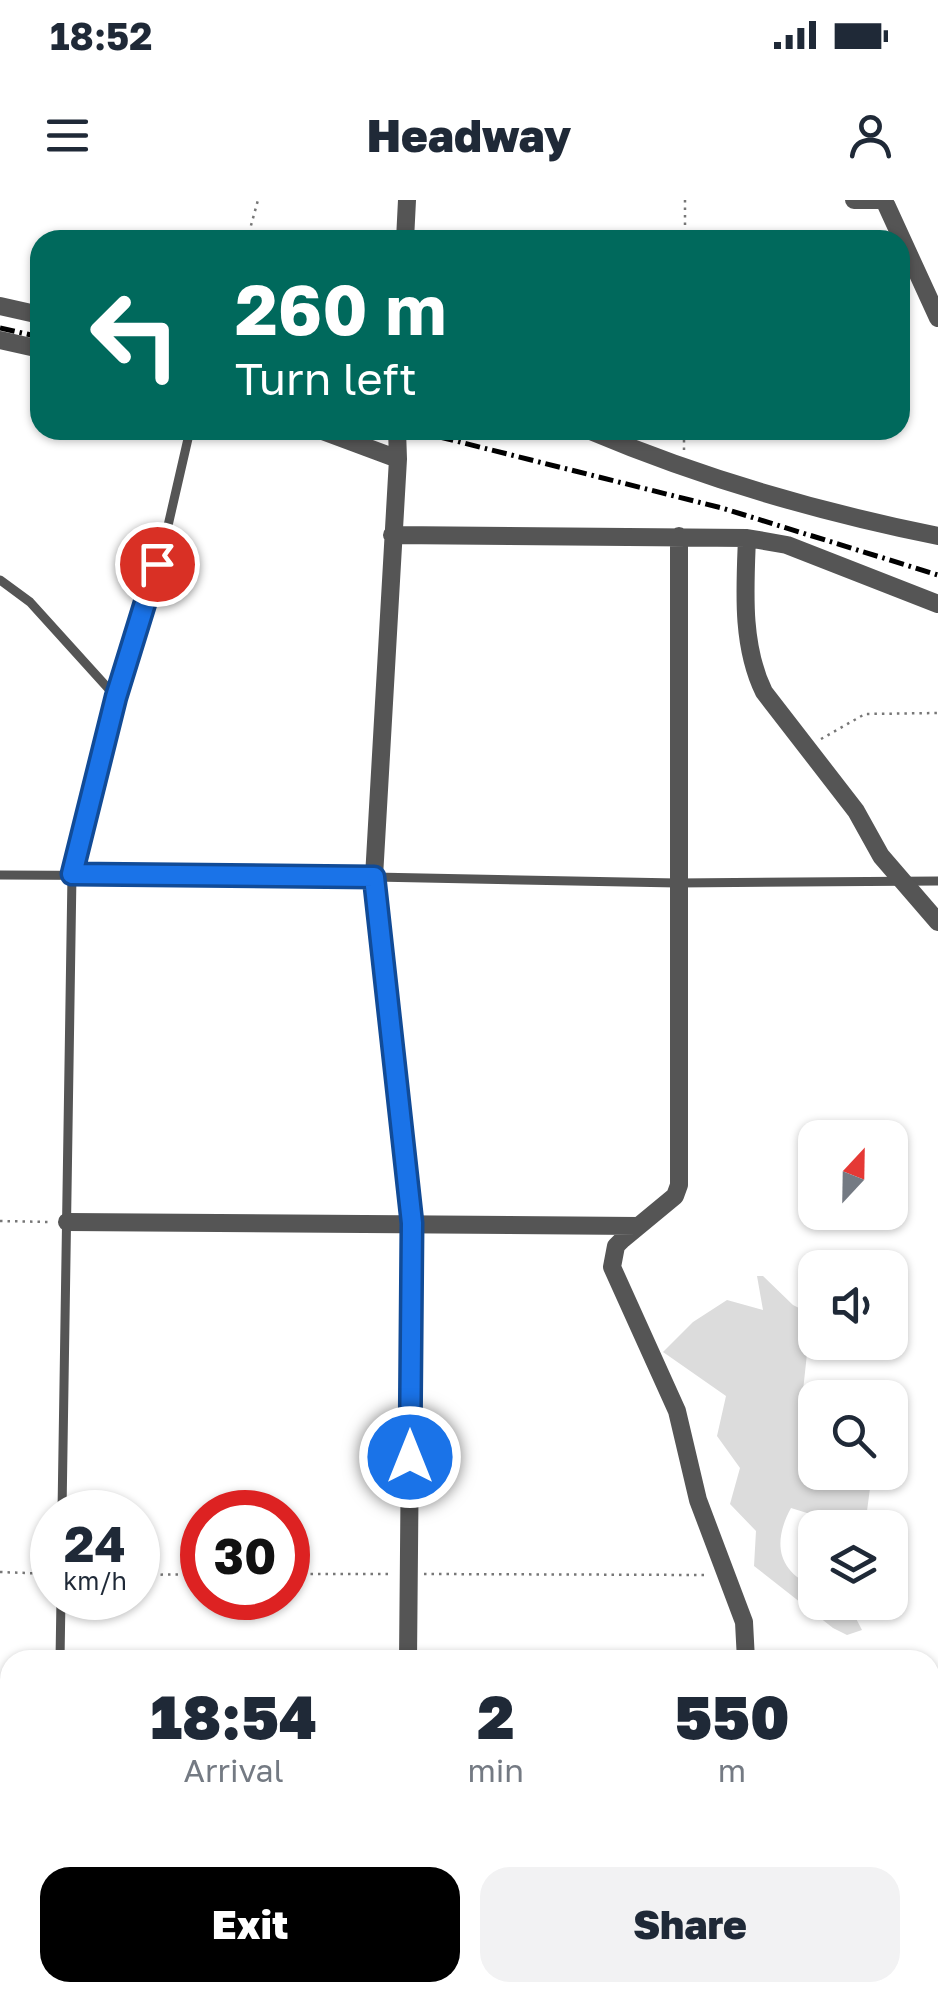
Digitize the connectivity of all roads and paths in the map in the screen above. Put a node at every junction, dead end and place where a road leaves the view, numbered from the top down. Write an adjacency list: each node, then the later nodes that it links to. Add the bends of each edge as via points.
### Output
1 (258, 200): 6 (path)
2 (407, 200): 7 (street)
3 (685, 200): 8 (path)
4 (854, 200): 5 (street)
5 (885, 200): 9 (street)
6 (250, 230)
7 (406, 230)
8 (685, 230)
9 (898, 230)
10 (910, 256): 13 (street)
11 (0, 306): 12 (street)
12 (30, 312)
13 (938, 318)
14 (0, 340): 15 (street)
15 (30, 346)
16 (188, 440): 25 (lane, via 168,530)
17 (612, 440): 21 (street, via 754,488)
18 (397, 444): 19 (street)
19 (392, 534): 20 (street); 30 (street)
20 (679, 536): 22 (street); 33 (street)
21 (938, 536)
22 (747, 538): 24 (street, via 788,546); 27 (street, via 744,606 757,678)
23 (0, 580): 25 (lane, via 30,602)
24 (938, 604)
25 (116, 697): 28 (lane)
26 (938, 713): 27 (path, via 865,714)
27 (807, 747): 31 (street)
28 (72, 874): 29 (lane); 30 (lane); 36 (lane)
29 (0, 875)
30 (374, 877): 33 (lane); 37 (street)
31 (901, 881): 32 (lane); 33 (lane); 34 (street)
32 (938, 881)
33 (677, 883): 38 (street, via 679,1185)
34 (938, 922)
35 (0, 1221): 36 (path)
36 (66, 1222): 37 (street); 39 (lane)
37 (412, 1223): 38 (street); 43 (street)
38 (638, 1226): 44 (street, via 616,1246 612,1267 666,1381)
39 (62, 1490)
40 (0, 1572): 41 (path)
41 (30, 1573)
42 (310, 1574): 43 (path)
43 (409, 1574): 44 (path); 47 (street)
44 (726, 1574): 48 (street, via 744,1622)
45 (60, 1620): 46 (lane)
46 (60, 1650)
47 (408, 1650)
48 (745, 1650)

